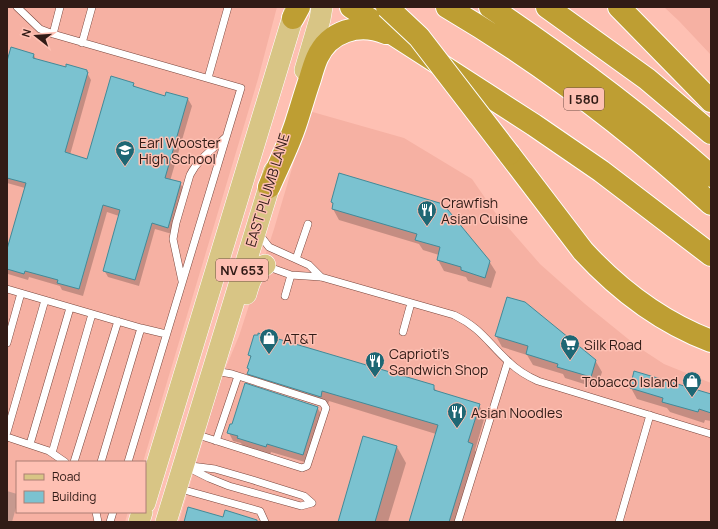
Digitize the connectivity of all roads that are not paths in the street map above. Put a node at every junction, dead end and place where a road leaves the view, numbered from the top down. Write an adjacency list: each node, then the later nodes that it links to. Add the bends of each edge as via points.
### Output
1 (17, 7): 13 (lane, via 40,29)
2 (60, 7): 13 (lane)
3 (92, 7): 15 (lane)
4 (228, 7): 17 (lane)
5 (351, 7): 14 (highway)
6 (387, 7): 44 (highway, bridge, via 419,37 583,251 600,269 653,312)
7 (448, 7): 23 (highway, I 580, via 496,36 563,83 658,157)
8 (490, 7): 21 (highway, I 580, via 605,89)
9 (546, 7): 19 (highway, via 647,79)
10 (619, 7): 18 (highway)
11 (296, 11): 16 (main road, EAST PLUMB LANE / NV 653)
12 (321, 13): 22 (main road, EAST PLUMB LANE / NV 653)
13 (52, 34): 15 (lane)
14 (404, 41): 22 (highway, via 380,31 355,28 327,43 316,59 296,124); 26 (highway, via 601,171)
15 (82, 43): 17 (lane)
16 (285, 43): 27 (main road, via 282,77 232,244 238,253); 63 (main road, EAST PLUMB LANE / NV 653)
17 (208, 78): 20 (lane, via 241,88)
18 (711, 101)
19 (711, 132)
20 (226, 137): 32 (lane); 32 (lane, via 200,160 190,175 173,239)
21 (711, 176)
22 (269, 187): 25 (main road, EAST PLUMB LANE / NV 653)
23 (711, 204)
24 (308, 224): 28 (lane)
25 (256, 230): 27 (main road, EAST PLUMB LANE / NV 653); 28 (lane, via 269,247)
26 (711, 255)
27 (247, 256): 29 (lane); 47 (main road, EAST PLUMB LANE / NV 653)
28 (296, 259): 31 (lane, via 309,265)
29 (265, 265): 30 (lane); 47 (main road, via 251,279 235,330)
30 (291, 275): 31 (lane); 35 (lane)
31 (321, 277): 37 (lane)
32 (182, 282): 43 (lane)
33 (7, 288): 34 (lane)
34 (21, 293): 36 (lane); 45 (lane)
35 (285, 296)
36 (45, 300): 38 (lane); 50 (lane)
37 (411, 303): 42 (lane); 46 (lane, via 465,320 484,335)
38 (70, 308): 39 (lane); 55 (lane)
39 (92, 314): 40 (lane); 56 (lane)
40 (118, 322): 41 (lane); 58 (lane)
41 (141, 328): 43 (lane); 59 (lane)
42 (403, 332)
43 (166, 334): 60 (lane)
44 (711, 341)
45 (7, 343)
46 (508, 361): 49 (lane, via 538,381); 66 (lane)
47 (214, 364): 48 (lane); 51 (main road, EAST PLUMB LANE / NV 653)
48 (238, 376): 54 (lane); 54 (lane, via 323,403 326,408 310,459 307,466 302,468)
49 (650, 415): 52 (lane); 67 (lane)
50 (7, 432)
51 (193, 434): 54 (lane); 61 (main road, EAST PLUMB LANE / NV 653)
52 (711, 434)
53 (7, 437): 55 (lane)
54 (216, 441)
55 (30, 444): 56 (lane)
56 (52, 453): 57 (lane)
57 (64, 461)
58 (74, 461)
59 (101, 461)
60 (128, 461)
61 (183, 465): 61 (lane, via 229,486 301,506 312,503 304,496 253,480 215,469); 62 (main road, EAST PLUMB LANE / NV 653)
62 (176, 488): 64 (main road, EAST PLUMB LANE / NV 653); 65 (lane, via 260,511)
63 (146, 500)
64 (166, 522)
65 (266, 522)
66 (458, 522)
67 (619, 522)

